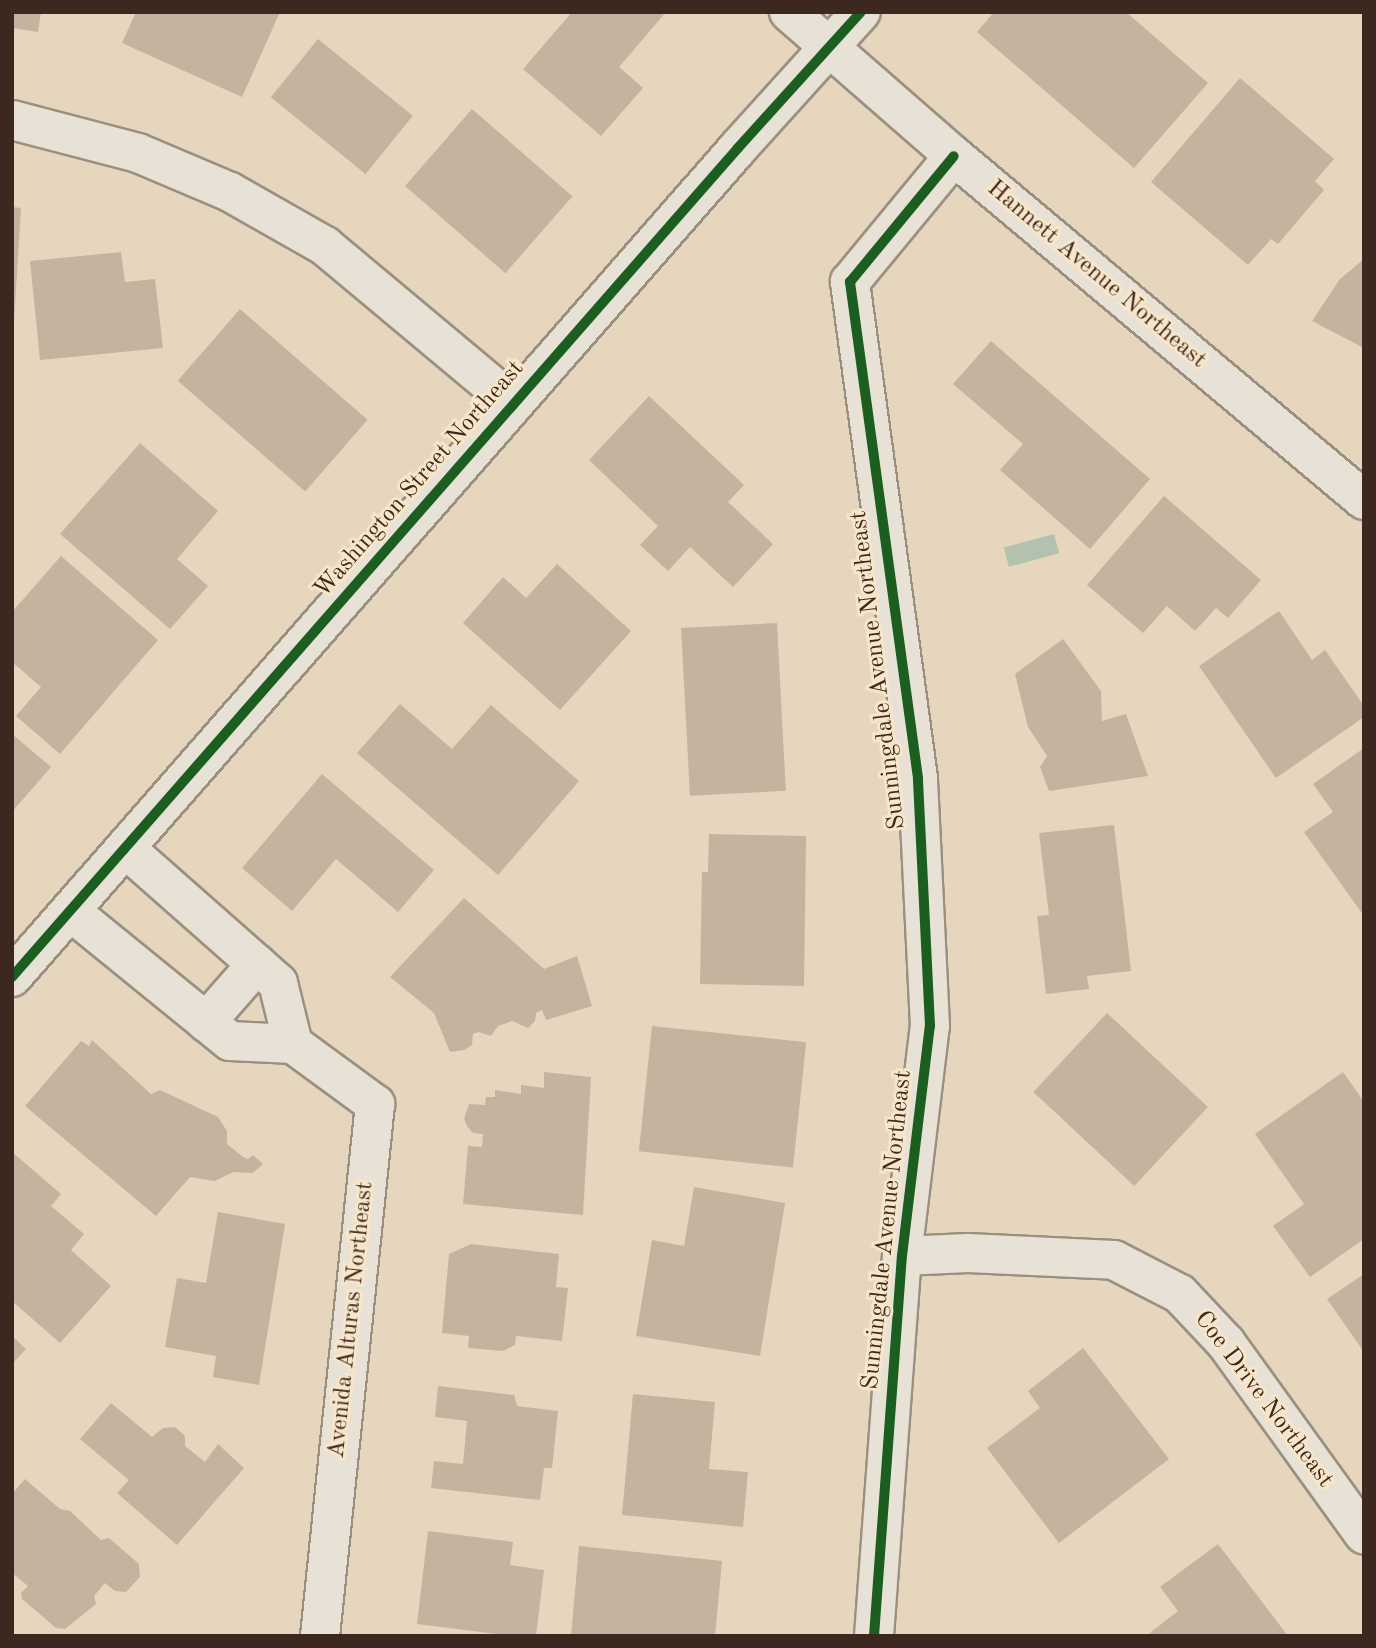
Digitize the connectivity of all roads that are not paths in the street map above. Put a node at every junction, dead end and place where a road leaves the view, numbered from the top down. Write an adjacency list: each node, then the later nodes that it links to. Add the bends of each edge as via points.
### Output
1 (789, 12): 3 (street)
2 (861, 12): 3 (street, Washington Street Northeast)
3 (829, 48): 5 (street, Hannett Avenue Northeast); 6 (street, Washington Street Northeast)
4 (12, 120): 6 (street, via 138,153 230,192 325,246)
5 (954, 156): 7 (street, Hannett Avenue Northeast); 14 (street, Sunningdale Avenue Northeast, via 850,282 918,778 929,1026)
6 (514, 404): 8 (street, Washington Street Northeast)
7 (1364, 500)
8 (125, 848): 9 (street, Washington Street Northeast); 10 (street)
9 (70, 911): 11 (street, Washington Street Northeast); 12 (street)
10 (257, 964): 12 (street); 13 (street, via 278,983)
11 (12, 977)
12 (206, 1022): 13 (street, via 230,1041)
13 (293, 1044): 16 (street, Avenida Alturas Northeast, via 375,1104)
14 (902, 1256): 15 (street, Coe Drive Northeast, via 968,1253 1114,1260 1180,1294 1226,1343); 17 (street, Sunningdale Avenue Northeast)
15 (1364, 1534)
16 (312, 1635)
17 (874, 1636)

